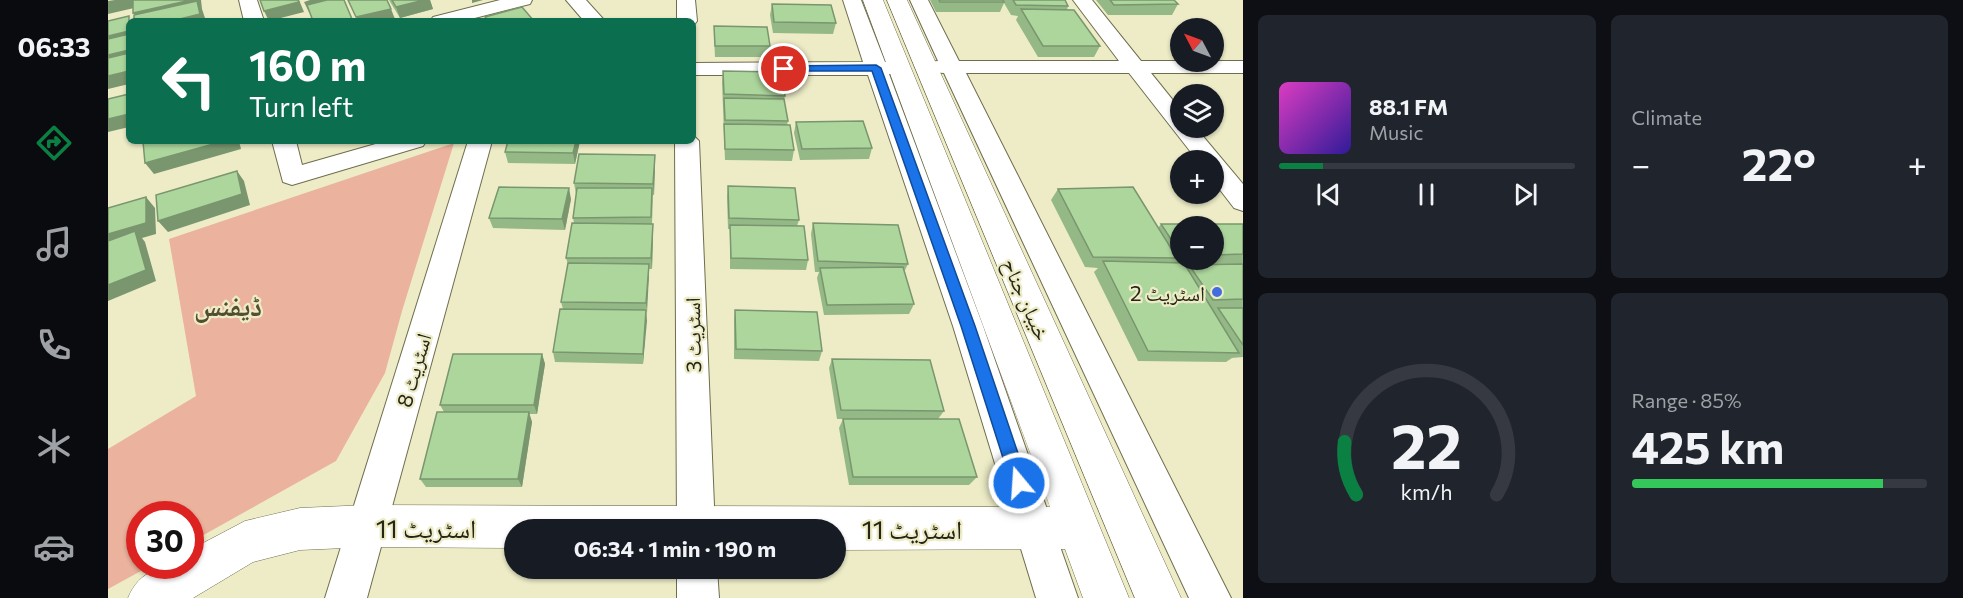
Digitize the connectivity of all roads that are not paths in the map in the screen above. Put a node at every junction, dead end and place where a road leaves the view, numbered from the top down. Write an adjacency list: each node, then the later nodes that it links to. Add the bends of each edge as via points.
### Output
1 (248, 0): 10 (street)
2 (523, 0): 11 (street)
3 (575, 0): 12 (street)
4 (686, 0): 13 (street)
5 (852, 0): 16 (street)
6 (873, 0): 16 (main road, خیبان جناح)
7 (897, 0): 16 (main road, خیبان جناح)
8 (920, 0): 16 (street)
9 (1082, 0): 14 (street)
10 (253, 18)
11 (452, 18)
12 (592, 18)
13 (687, 18)
14 (1135, 67): 15 (street); 16 (street); 18 (street)
15 (1243, 67)
16 (914, 68): 17 (street); 30 (street, via 968,326); 31 (main road, خیبان جناح); 39 (main road, خیبان جناح); 40 (street)
17 (696, 69)
18 (1170, 111)
19 (1192, 138): 24 (street)
20 (285, 144): 21 (street, via 292,176)
21 (404, 144)
22 (479, 144): 28 (street, اسٹریٹ 8)
23 (687, 144): 27 (street, اسٹریٹ 3)
24 (1202, 150)
25 (1224, 178): 26 (street)
26 (1243, 202)
27 (696, 519)
28 (368, 526): 29 (main road, اسٹریٹ 11); 34 (main road, اسٹریٹ 11, via 300,529 245,542); 35 (street, اسٹریٹ 8)
29 (504, 527)
30 (1034, 528): 31 (main road, اسٹریٹ 11); 32 (main road, اسٹریٹ 11); 37 (street)
31 (1079, 528): 38 (main road, خیبان جناح)
32 (846, 529)
33 (697, 579): 36 (street)
34 (151, 598)
35 (346, 598)
36 (698, 598)
37 (1057, 598)
38 (1106, 598)
39 (1158, 598)
40 (1210, 598)

